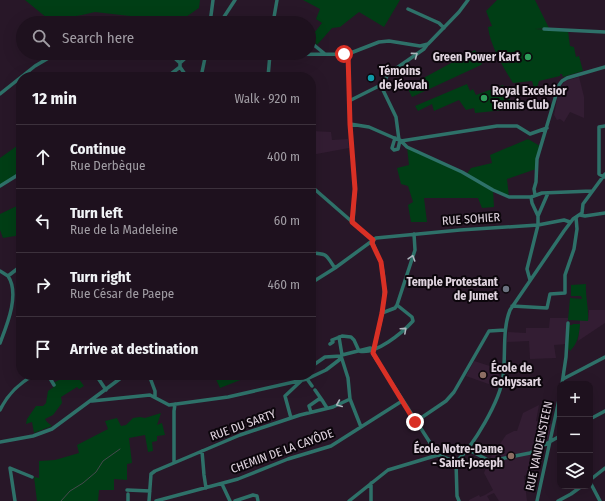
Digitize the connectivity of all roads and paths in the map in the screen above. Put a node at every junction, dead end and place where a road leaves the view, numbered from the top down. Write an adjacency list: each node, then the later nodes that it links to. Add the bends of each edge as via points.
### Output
1 (213, 0): 6 (street)
2 (235, 0): 7 (street)
3 (277, 0): 8 (street)
4 (468, 0): 9 (street)
5 (408, 9): 9 (street, via 439,23)
6 (211, 16)
7 (225, 16)
8 (274, 16)
9 (444, 28): 12 (street)
10 (544, 29): 11 (street)
11 (605, 32)
12 (428, 44): 16 (street, via 420,46 379,42); 30 (street, one-way to 12, via 388,74)
13 (316, 46): 15 (street)
14 (316, 54): 15 (street)
15 (326, 54): 16 (street)
16 (348, 54): 32 (street)
17 (43, 60): 24 (street)
18 (175, 60): 22 (street)
19 (185, 60): 22 (street)
20 (205, 60): 27 (street)
21 (269, 60): 28 (street)
22 (180, 65): 25 (street); 26 (street)
23 (605, 67): 35 (street, via 567,78 559,85)
24 (27, 72)
25 (172, 72)
26 (184, 72)
27 (202, 72)
28 (268, 72)
29 (16, 81): 31 (street)
30 (383, 84): 32 (street); 36 (street, via 383,90 396,117)
31 (0, 94)
32 (349, 101): 33 (street)
33 (350, 124): 36 (street, via 369,127); 48 (street, via 355,189)
34 (605, 126): 38 (street, via 599,127 599,174)
35 (547, 128): 36 (street, via 530,134 517,126 497,126); 43 (street, via 536,164)
36 (399, 140): 44 (street, via 407,147 462,172 512,200)
37 (16, 176): 39 (street)
38 (604, 176): 41 (street)
39 (0, 186)
40 (316, 190): 48 (street)
41 (592, 191): 42 (street); 47 (street, via 583,204 582,213)
42 (548, 193): 43 (street); 46 (street)
43 (535, 195): 44 (street)
44 (531, 197): 46 (street)
45 (605, 213): 47 (street)
46 (538, 216): 50 (street)
47 (578, 216): 49 (street); 61 (street, via 574,249 565,275 565,293 550,294 547,308)
48 (352, 222): 52 (street)
49 (570, 222): 50 (street, RUE SOHIER, via 564,220); 59 (street)
50 (538, 225): 51 (street, RUE SOHIER); 59 (street, via 526,269)
51 (414, 234): 52 (street, RUE SOHIER); 60 (street, one-way to 51, via 415,250)
52 (373, 240): 54 (street); 62 (street, via 381,262 384,286)
53 (316, 254): 54 (street, via 327,255)
54 (335, 268): 58 (street)
55 (16, 270): 57 (street)
56 (0, 271): 57 (street)
57 (8, 276): 66 (street, via 11,281 12,305)
58 (316, 280)
59 (530, 280): 61 (street)
60 (397, 305): 62 (street); 68 (street, one-way to 60, via 393,339 413,321 412,317)
61 (512, 306): 64 (street)
62 (382, 313): 68 (street)
63 (568, 323): 74 (street)
64 (506, 330): 100 (street, via 489,331 454,392 446,401); 105 (street, via 501,389 480,432)
65 (339, 337): 67 (street); 69 (street, via 350,337); 70 (street)
66 (0, 344)
67 (330, 344)
68 (373, 349): 69 (street); 91 (street, via 374,356)
69 (359, 351): 70 (street)
70 (342, 355): 72 (street, via 324,357); 73 (street, via 326,370); 88 (street)
71 (605, 357): 74 (street)
72 (316, 363)
73 (316, 375)
74 (564, 379)
75 (27, 380): 95 (street, via 6,398)
76 (51, 380): 83 (street)
77 (99, 380): 85 (street)
78 (119, 380): 85 (street)
79 (151, 380): 87 (street)
80 (304, 380): 82 (street)
81 (308, 380): 84 (street)
82 (301, 381): 92 (street, via 228,397); 99 (street, via 285,396)
83 (54, 385)
84 (312, 386)
85 (106, 390): 90 (street)
86 (315, 390): 89 (street)
87 (155, 397): 90 (street, via 147,395); 92 (street, via 169,405)
88 (350, 399): 93 (street, RUE DU SARTY, one-way to 93); 101 (street)
89 (322, 400): 93 (street); 97 (street, via 319,399 309,406)
90 (92, 401): 103 (street, via 52,430)
91 (402, 402): 100 (street); 101 (street, CHEMIN DE LA CAYÔDE)
92 (175, 404): 108 (street)
93 (327, 408): 97 (street, RUE DU SARTY)
94 (557, 409): 104 (street, RUE VANDENSTEEN)
95 (0, 410)
96 (605, 411): 98 (street)
97 (311, 412): 99 (street, RUE DU SARTY)
98 (593, 417)
99 (291, 418): 106 (street, RUE DU SARTY)
100 (415, 422): 107 (street)
101 (361, 427): 114 (street, CHEMIN DE LA CAYÔDE, via 331,446)
102 (557, 438): 104 (street)
103 (0, 442)
104 (550, 442): 105 (street, via 530,453 490,461); 129 (street, RUE VANDENSTEEN)
105 (467, 449): 109 (street)
106 (202, 450): 108 (street, RUE DU SARTY); 116 (street)
107 (438, 455): 109 (street); 113 (street, via 393,468)
108 (174, 462): 118 (street, RUE DU SARTY, via 152,474)
109 (456, 462): 128 (street)
110 (605, 468): 112 (street)
111 (32, 477): 119 (street, via 10,468)
112 (593, 478)
113 (372, 483): 126 (street); 127 (street)
114 (222, 484): 116 (street, CHEMIN DE LA CAYÔDE); 123 (street)
115 (593, 487): 131 (street)
116 (206, 488): 122 (street, CHEMIN DE LA CAYÔDE)
117 (578, 489): 130 (street)
118 (150, 491): 120 (street, via 128,492); 121 (street)
119 (15, 501)
120 (128, 501)
121 (149, 501)
122 (156, 501)
123 (230, 501)
124 (235, 501): 125 (street, via 253,495)
125 (258, 501)
126 (349, 501)
127 (371, 501)
128 (459, 501)
129 (537, 501)
130 (558, 501)
131 (600, 501)

